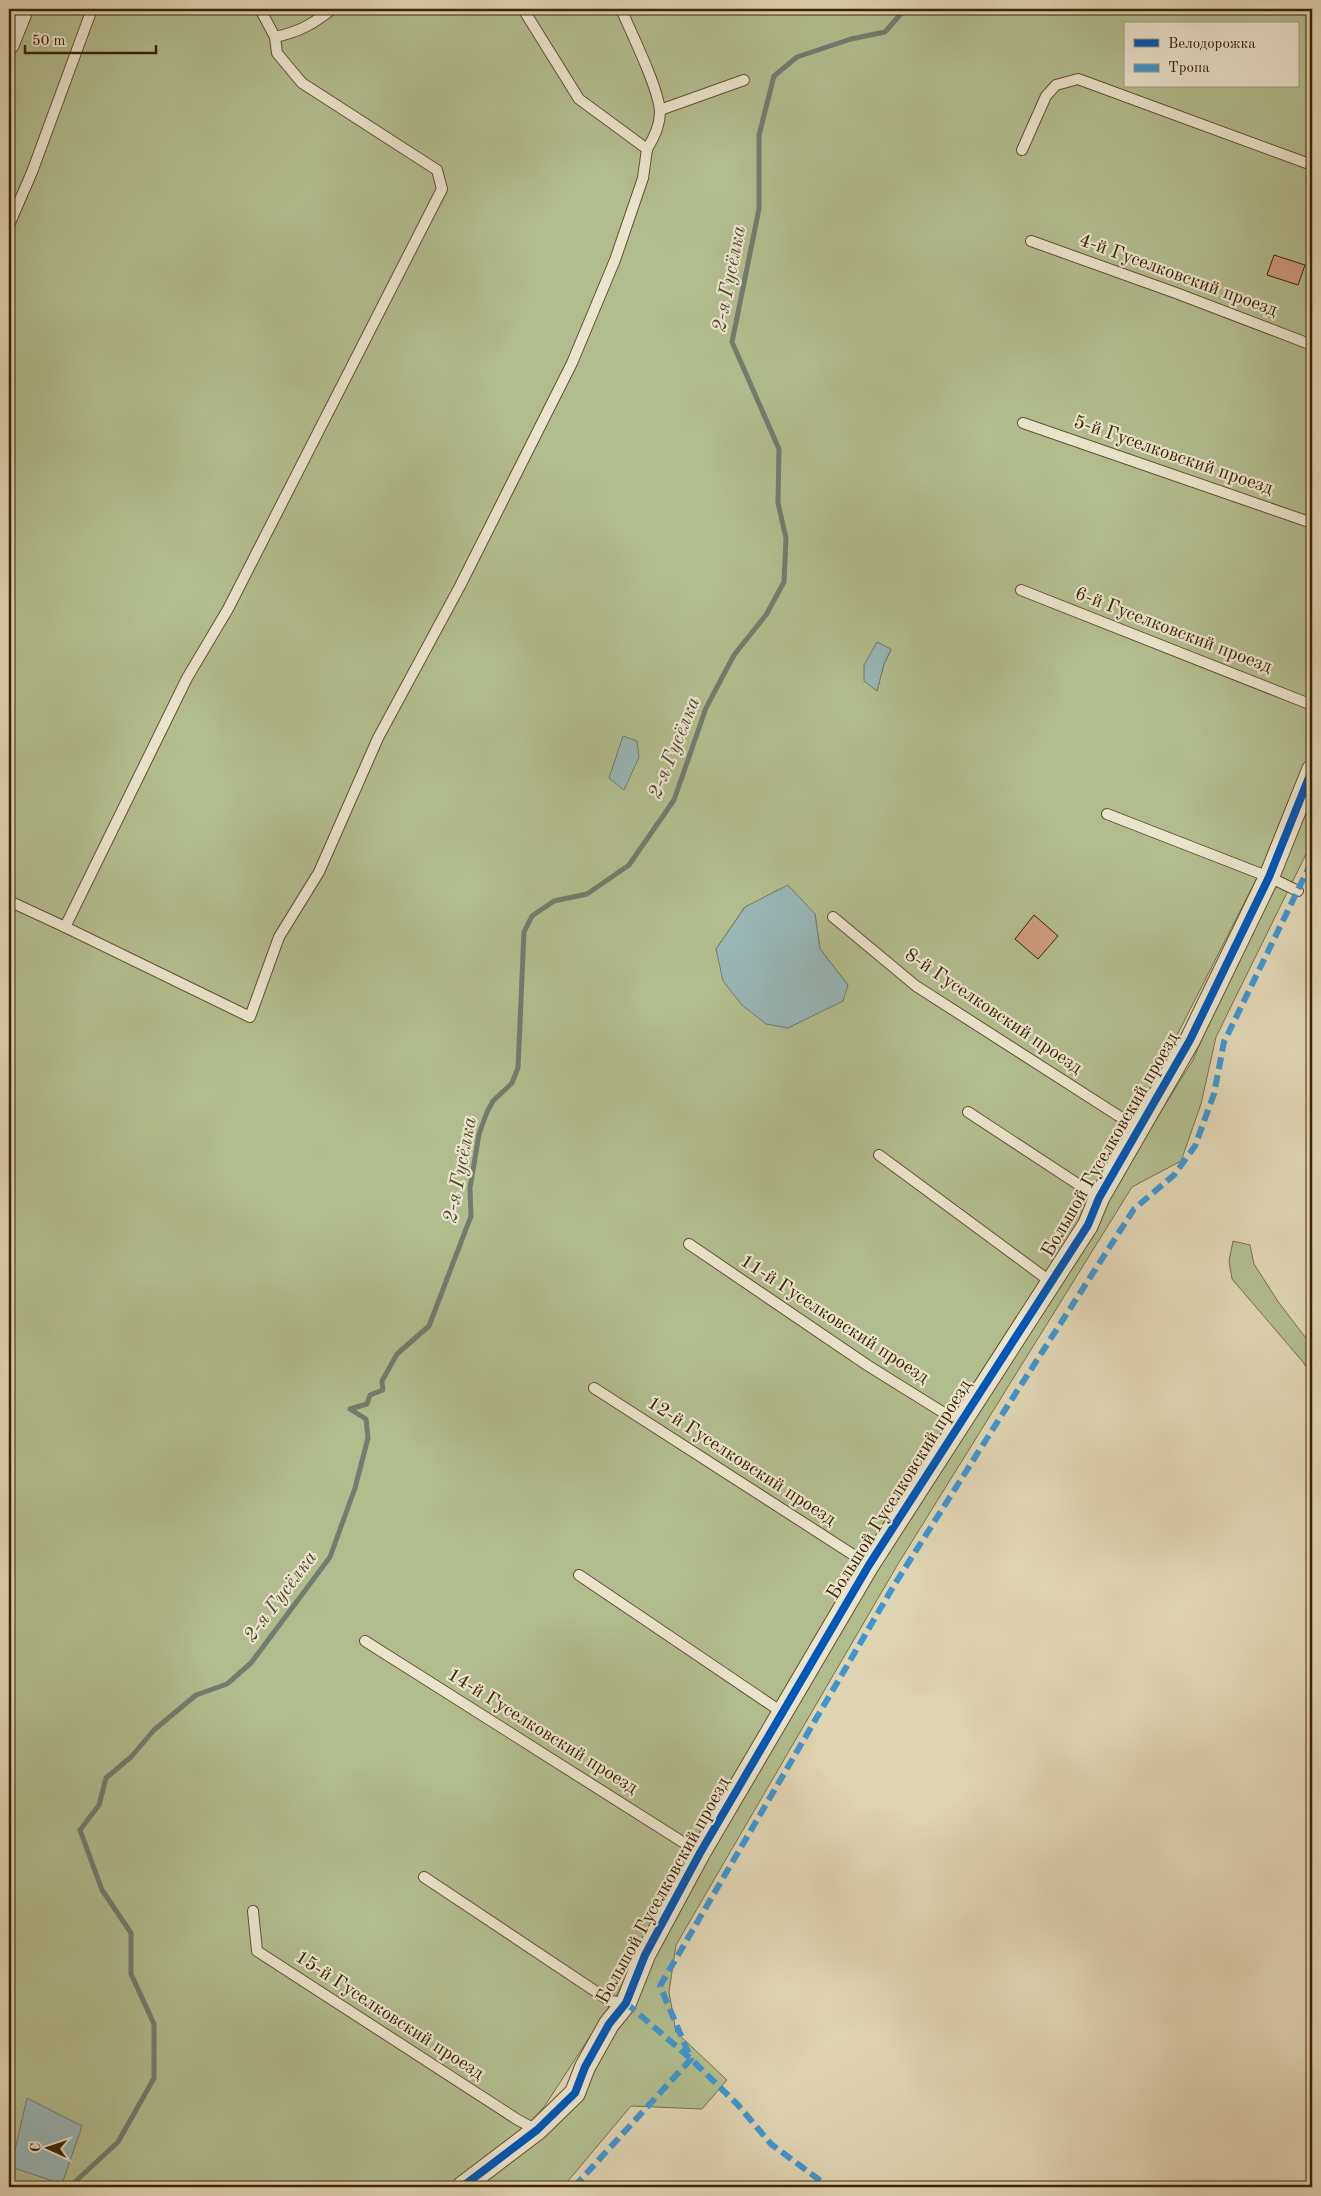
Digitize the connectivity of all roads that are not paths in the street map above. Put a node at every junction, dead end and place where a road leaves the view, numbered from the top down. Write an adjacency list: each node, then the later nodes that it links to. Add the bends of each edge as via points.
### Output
1 (22, 9): 8 (street)
2 (92, 9): 14 (lane)
3 (260, 9): 7 (lane)
4 (332, 9): 7 (lane, via 296,33)
5 (523, 9): 11 (lane, via 579,99)
6 (621, 9): 10 (lane)
7 (275, 37): 27 (lane, via 277,53 302,83 437,170 442,189 228,609 187,678)
8 (9, 44)
9 (744, 80): 10 (lane)
10 (660, 110): 11 (lane, via 656,131)
11 (647, 149): 27 (lane, via 643,178 615,260 572,363 460,586 378,738 318,872 279,937 250,1017)
12 (1022, 150): 13 (lane, via 1046,96 1056,85 1078,79)
13 (1312, 165)
14 (9, 225)
15 (1031, 241): 16 (lane, 4-й Гуселковский проезд)
16 (1312, 345)
17 (1023, 423): 18 (lane, 5-й Гуселковский проезд)
18 (1312, 523)
19 (1021, 590): 20 (lane, 6-й Гуселковский проезд)
20 (1312, 705)
21 (1312, 770): 23 (street, Большой Гуселковский проезд)
22 (1107, 814): 23 (lane)
23 (1270, 877): 24 (lane); 29 (street, Большой Гуселковский проезд, via 1190,1040)
24 (1298, 891)
25 (9, 901): 27 (lane)
26 (833, 917): 29 (lane, 8-й Гуселковский проезд, via 916,986)
27 (65, 927)
28 (968, 1112): 31 (lane)
29 (1139, 1129): 31 (street, Большой Гуселковский проезд)
30 (879, 1155): 33 (lane)
31 (1099, 1198): 33 (street, Большой Гуселковский проезд, via 1088,1225)
32 (688, 1244): 35 (lane, 11-й Гуселковский проезд, via 867,1365)
33 (1051, 1282): 35 (street, Большой Гуселковский проезд)
34 (594, 1388): 36 (lane, 12-й Гуселковский проезд)
35 (960, 1423): 36 (street, Большой Гуселковский проезд)
36 (869, 1565): 39 (street, Большой Гуселковский проезд)
37 (579, 1575): 39 (lane)
38 (365, 1641): 40 (lane, 14-й Гуселковский проезд)
39 (783, 1714): 40 (street, Большой Гуселковский проезд)
40 (700, 1853): 43 (street, Большой Гуселковский проезд, via 646,1955)
41 (424, 1877): 43 (lane, via 610,2001)
42 (253, 1911): 44 (lane, 15-й Гуселковский проезд, via 257,1951)
43 (626, 2003): 44 (street, Большой Гуселковский проезд, via 609,2024 584,2067 575,2093)
44 (537, 2130): 45 (street, Большой Гуселковский проезд)
45 (462, 2187)

